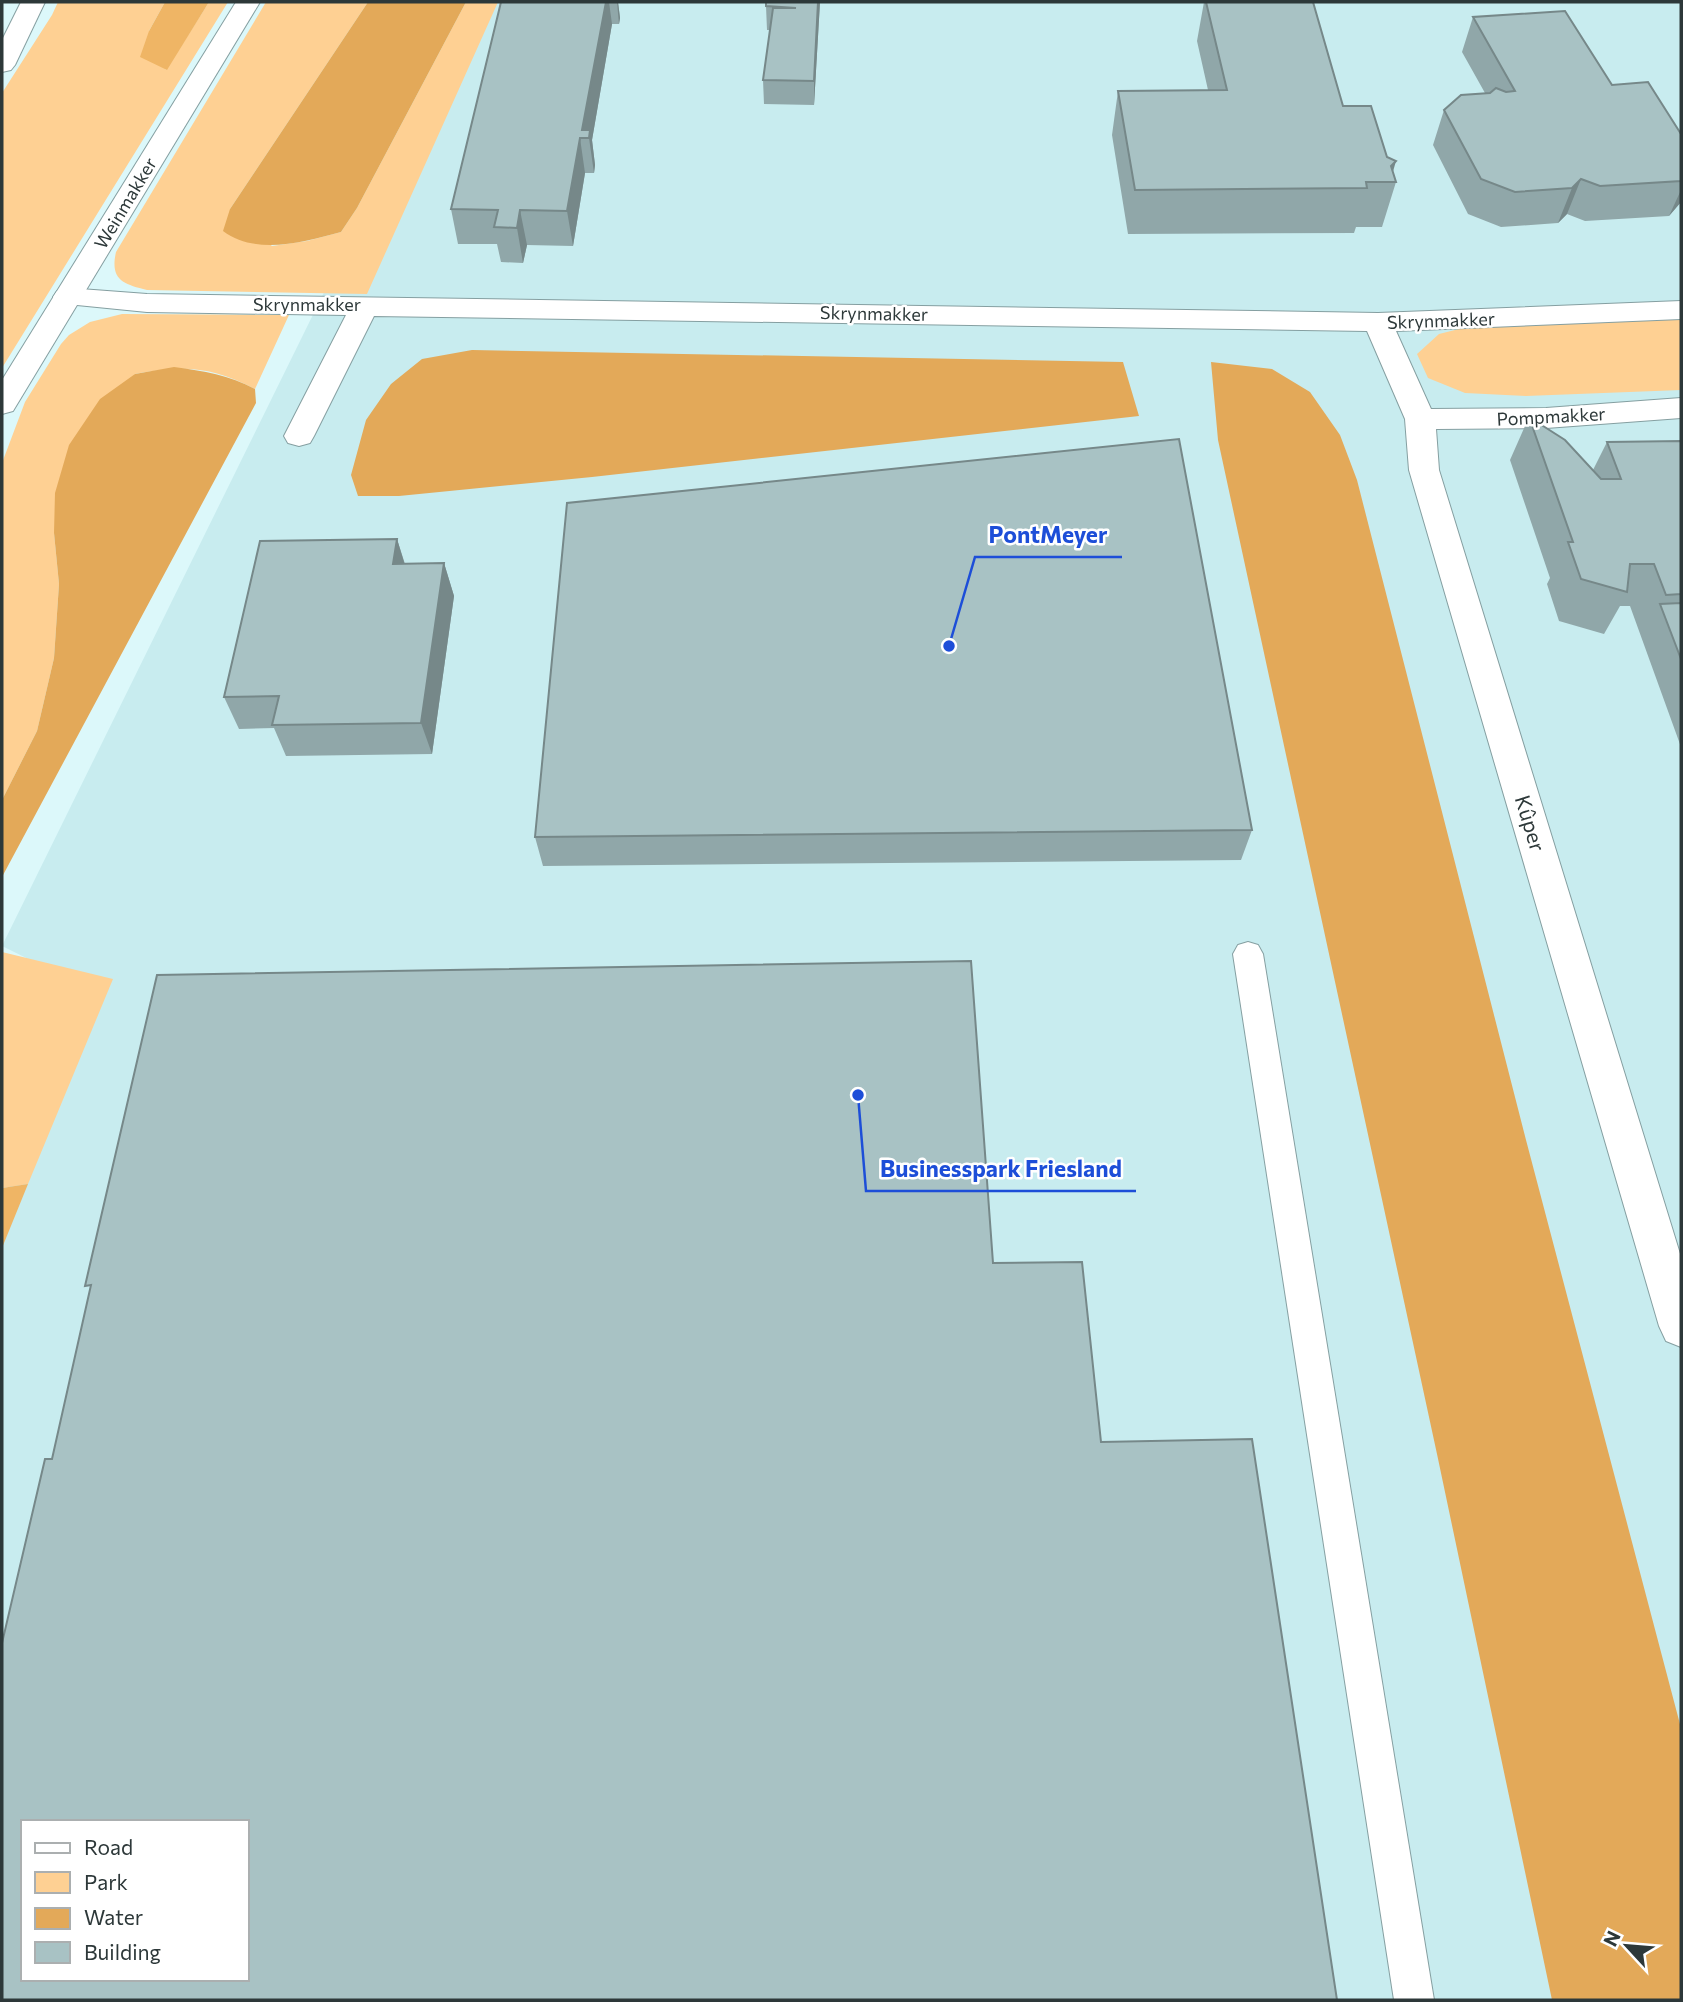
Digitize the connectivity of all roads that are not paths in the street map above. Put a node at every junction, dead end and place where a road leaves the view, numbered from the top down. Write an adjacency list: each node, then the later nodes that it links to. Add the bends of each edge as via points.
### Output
1 (33, 2): 3 (main road)
2 (248, 2): 4 (main road, Weinmakker)
3 (2, 65)
4 (67, 297): 5 (main road, Skrynmakker, via 147,303); 8 (main road, Weinmakker)
5 (365, 304): 7 (main road, Skrynmakker); 11 (main road)
6 (1681, 310): 7 (main road, Skrynmakker)
7 (1378, 322): 10 (main road, Kûper)
8 (2, 404)
9 (1681, 408): 10 (main road, Pompmakker, via 1546,418)
10 (1420, 419): 13 (main road, Kûper, via 1424,470)
11 (299, 436)
12 (1248, 954): 14 (lane)
13 (1681, 1326)
14 (1414, 2000)

